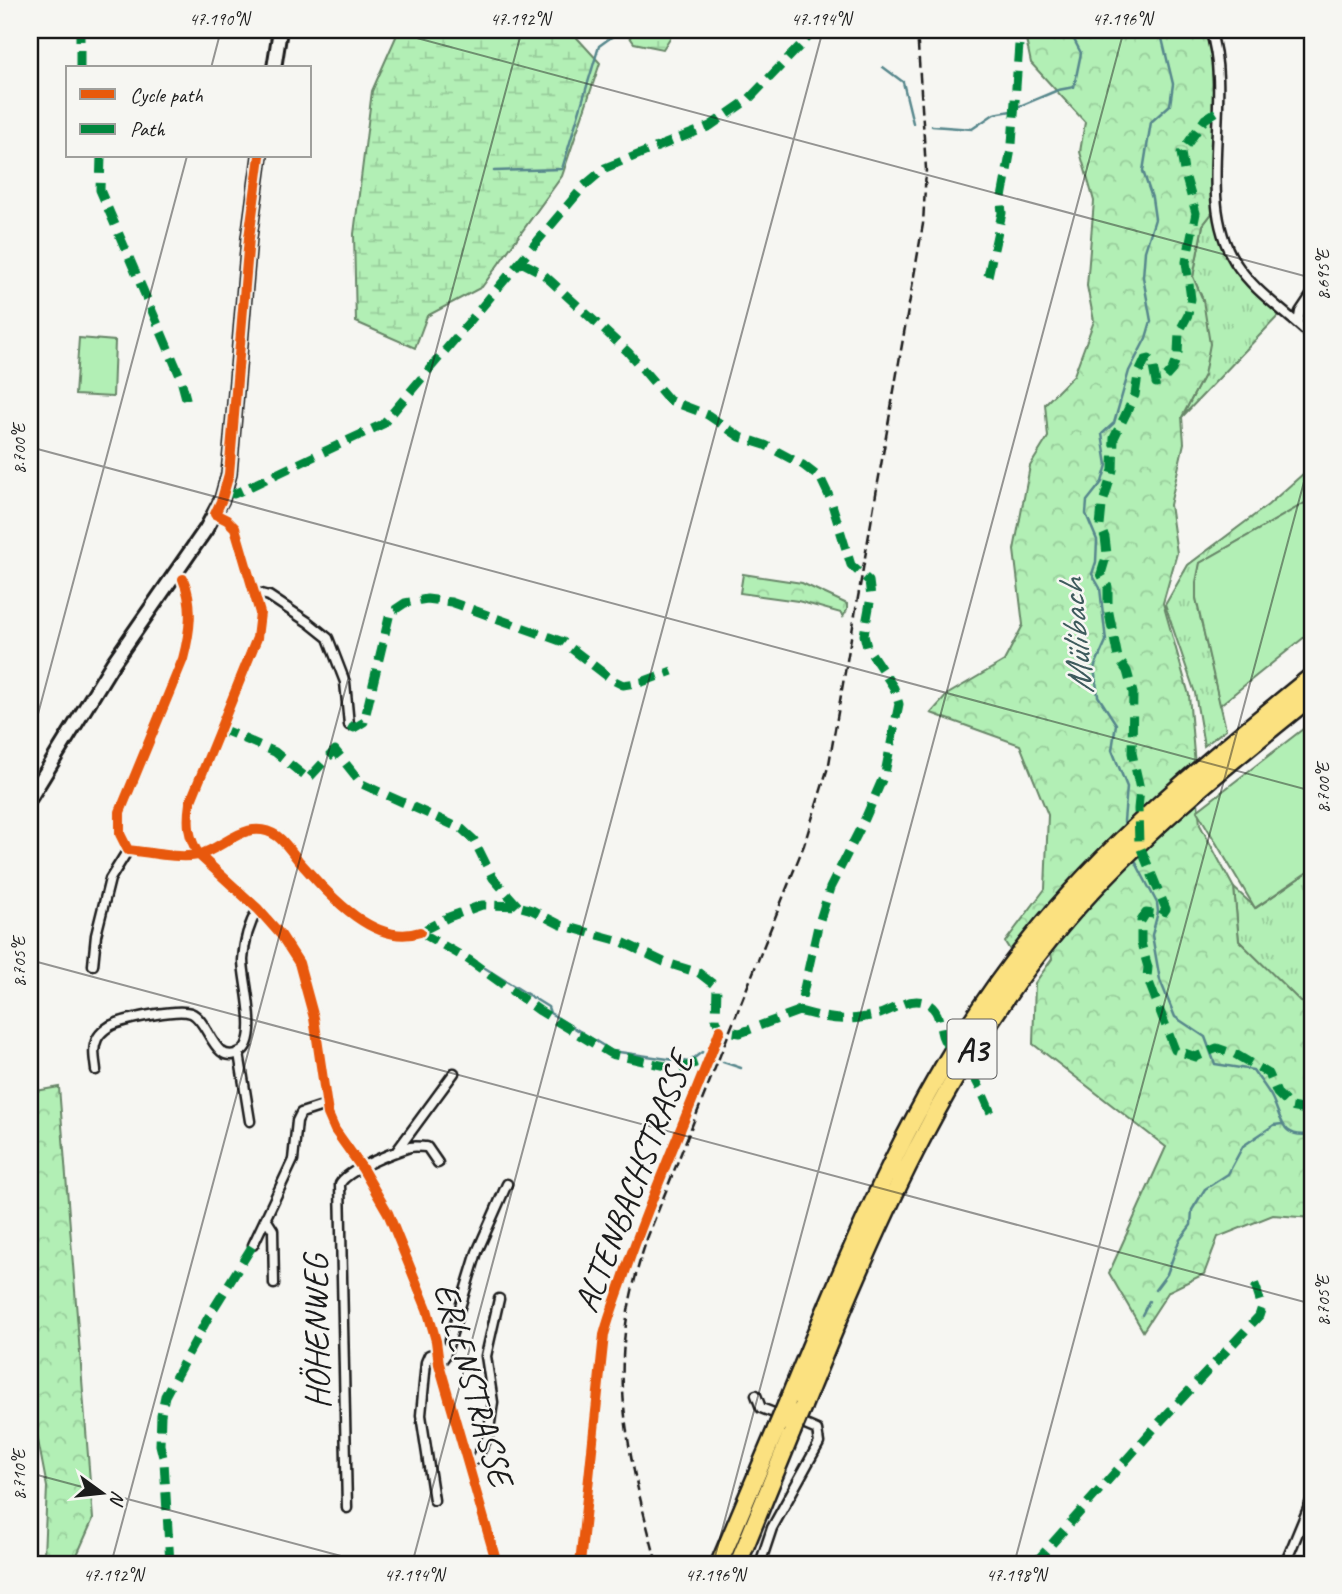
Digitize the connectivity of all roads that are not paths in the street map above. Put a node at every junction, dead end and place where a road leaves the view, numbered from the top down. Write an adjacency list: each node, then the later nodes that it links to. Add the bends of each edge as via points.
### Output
1 (280, 30): 3 (street)
2 (1210, 30): 6 (street, via 1218,55 1215,167 1227,246 1259,291)
3 (274, 66)
4 (260, 158): 8 (street, via 229,474)
5 (1312, 294): 6 (street)
6 (1298, 323): 7 (street)
7 (1312, 337)
8 (215, 514): 9 (street, ERLENSTRASSE, via 235,528); 15 (street, via 113,663)
9 (254, 592): 13 (street, via 269,596 328,638 345,682); 17 (street, ERLENSTRASSE, via 260,613 257,638 190,803 187,823)
10 (183, 659): 16 (street, via 120,812 120,834)
11 (1312, 676): 14 (highway, A3)
12 (1312, 696): 14 (highway, A3)
13 (349, 725)
14 (1196, 782): 38 (highway, A3, bridge, via 1122,838 1059,917 997,1011 937,1110)
15 (30, 798)
16 (128, 850): 17 (street); 20 (street, via 110,878)
17 (199, 855): 18 (street, ERLENSTRASSE); 19 (street, via 242,832 266,832 276,836 337,902 373,926 397,935)
18 (258, 909): 22 (street, via 249,924 243,959 251,1033); 25 (street, ERLENSTRASSE, via 299,963 314,1018)
19 (420, 932)
20 (93, 965)
21 (720, 1030): 45 (street, ALTENBACHSTRASSE, via 650,1199 610,1311)
22 (239, 1054): 23 (street, via 218,1049 202,1021 180,1011 106,1028 93,1052); 26 (street)
23 (96, 1070)
24 (454, 1073): 27 (street)
25 (326, 1105): 29 (street, ERLENSTRASSE, via 335,1130); 31 (street, via 301,1112 293,1160)
26 (250, 1121)
27 (394, 1154): 28 (street, via 427,1147); 29 (street)
28 (438, 1163)
29 (362, 1168): 35 (street, ERLENSTRASSE, via 411,1266); 42 (street, HÖHENWEG, via 344,1176 339,1194)
30 (507, 1184): 36 (street, via 485,1230)
31 (266, 1219): 32 (street); 33 (street, via 273,1230)
32 (253, 1245)
33 (274, 1284)
34 (499, 1299): 39 (street, via 486,1356 493,1402 488,1437)
35 (437, 1352): 36 (street, ERLENSTRASSE); 41 (street, via 426,1362 421,1415)
36 (439, 1364): 39 (street, ERLENSTRASSE)
37 (756, 1395): 48 (street, via 765,1411 813,1427 819,1435 819,1443 772,1528)
38 (784, 1431): 46 (highway, A3); 47 (highway, A3)
39 (468, 1464): 43 (street, ERLENSTRASSE)
40 (1312, 1499): 49 (street)
41 (434, 1500)
42 (347, 1508)
43 (496, 1560): 44 (street)
44 (479, 1564)
45 (580, 1564)
46 (719, 1564)
47 (737, 1564)
48 (760, 1564)
49 (1285, 1564)

